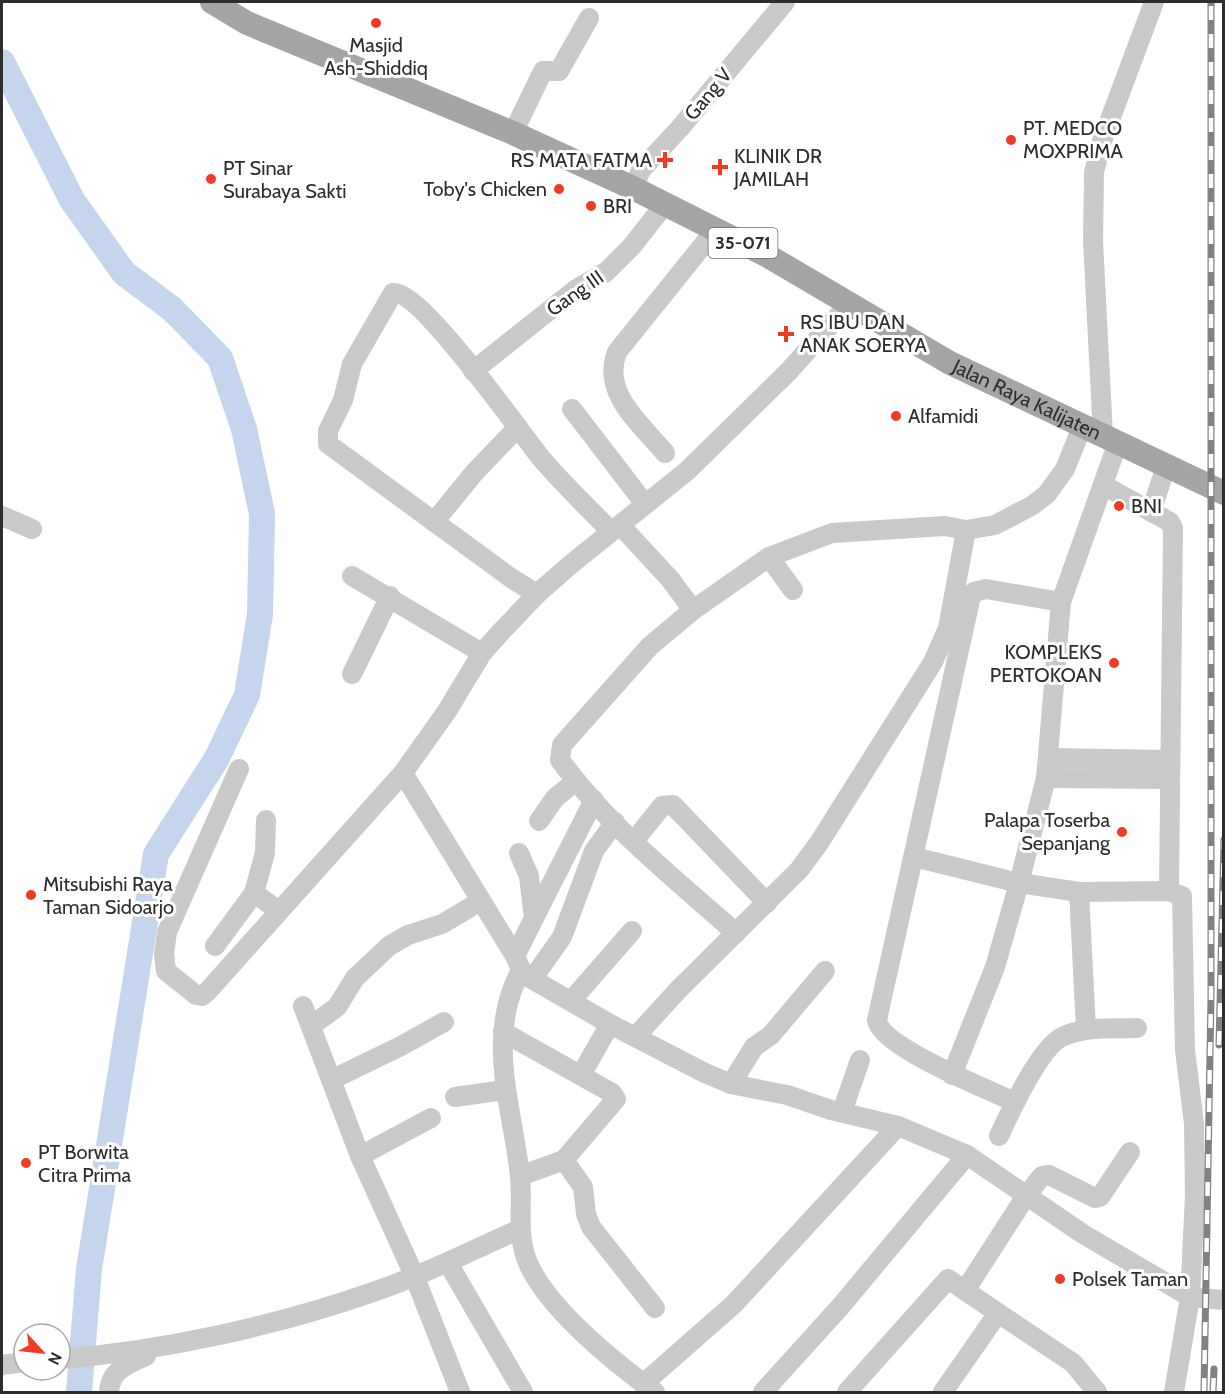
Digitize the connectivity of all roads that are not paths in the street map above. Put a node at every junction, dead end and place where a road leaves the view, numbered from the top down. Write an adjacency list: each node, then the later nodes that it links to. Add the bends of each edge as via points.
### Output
1 (212, 2): 5 (main road, Jalan Raya Kalijaten / 35-071, via 248,23)
2 (785, 2): 6 (street, Gang V, via 641,170)
3 (1154, 2): 13 (street, via 1094,172)
4 (589, 18): 5 (street, via 559,71 543,71)
5 (513, 133): 6 (main road, Jalan Raya Kalijaten / 35-071)
6 (633, 188): 7 (main road, Jalan Raya Kalijaten / 35-071)
7 (665, 204): 8 (main road, Jalan Raya Kalijaten / 35-071); 10 (street, Gang III, via 606,272 575,290)
8 (716, 228): 9 (main road, Jalan Raya Kalijaten / 35-071); 14 (street, via 617,351 613,363 612,380 618,397)
9 (849, 304): 13 (main road, Jalan Raya Kalijaten / 35-071, via 950,363); 18 (street, via 764,396 687,471)
10 (473, 371): 12 (street); 21 (street, via 423,309 393,293 352,364 343,400 328,431 332,449)
11 (572, 409): 18 (street)
12 (518, 427): 21 (street); 22 (street, via 540,457)
13 (1101, 436): 15 (main road, Jalan Raya Kalijaten / 35-071); 16 (street); 24 (street, via 1033,505 995,525)
14 (665, 453)
15 (1166, 466): 17 (main road, Jalan Raya Kalijaten / 35-071); 19 (street)
16 (1103, 485): 19 (street); 30 (street)
17 (1224, 493)
18 (645, 504): 22 (street)
19 (1151, 512): 36 (street, via 1170,522 1173,528)
20 (2, 516): 23 (street)
21 (434, 522): 28 (street)
22 (615, 528): 28 (street); 31 (street)
23 (32, 529)
24 (966, 530): 25 (street, via 945,526 832,533); 52 (street, via 948,628 922,681 807,861)
25 (769, 557): 27 (street); 31 (street)
26 (352, 576): 29 (street)
27 (793, 590)
28 (537, 594): 32 (street)
29 (390, 596): 32 (street); 33 (street)
30 (1061, 602): 34 (street); 46 (street, via 986,589 971,596)
31 (689, 604): 39 (street, via 562,745 560,760)
32 (482, 653): 37 (street)
33 (352, 674)
34 (1049, 758): 36 (street); 38 (street)
35 (239, 769): 53 (street, via 174,912 164,954 166,971 202,996)
36 (1169, 769): 38 (street); 48 (street)
37 (403, 773): 51 (street); 53 (street)
38 (1046, 778): 47 (street)
39 (576, 781): 40 (street); 42 (street, via 555,798)
40 (594, 800): 43 (street); 54 (street)
41 (266, 820): 50 (street, via 265,853)
42 (539, 821)
43 (615, 822): 44 (street); 58 (street, via 592,855 562,937)
44 (634, 841): 52 (street, via 662,806 673,804); 56 (street)
45 (519, 853): 54 (street, via 529,876)
46 (914, 857): 47 (street); 71 (street, via 878,1026 884,1034)
47 (1018, 883): 49 (street); 71 (street, via 994,967)
48 (1169, 891): 49 (street); 91 (street, via 1182,896 1183,904 1185,1050 1194,1124)
49 (1079, 892): 66 (street)
50 (254, 893): 53 (street); 57 (street)
51 (479, 902): 58 (street); 64 (street, via 442,924 389,946 355,978 337,1007)
52 (767, 903): 56 (street)
53 (279, 910)
54 (534, 918): 58 (street)
55 (632, 931): 60 (street)
56 (736, 933): 68 (street)
57 (215, 946)
58 (515, 957): 60 (street); 67 (street)
59 (825, 971): 73 (street, via 771,1035 754,1047)
60 (571, 1001): 63 (street)
61 (303, 1006): 64 (street)
62 (444, 1022): 72 (street)
63 (610, 1024): 68 (street); 70 (street)
64 (311, 1026): 72 (street)
65 (1137, 1028): 66 (street)
66 (1086, 1029): 76 (street, via 1054,1042)
67 (503, 1032): 70 (street); 74 (street)
68 (635, 1037): 73 (street)
69 (860, 1060): 77 (street)
70 (581, 1075): 84 (street, via 612,1093 616,1102)
71 (952, 1075): 76 (street)
72 (331, 1080): 83 (street)
73 (731, 1084): 77 (street, via 787,1095)
74 (504, 1090): 75 (street); 85 (street)
75 (455, 1097)
76 (1015, 1102): 80 (street)
77 (842, 1112): 79 (street)
78 (431, 1118): 83 (street)
79 (898, 1126): 82 (street); 97 (street, via 734,1304)
80 (999, 1136)
81 (1130, 1152): 86 (street, via 1100,1197 1049,1175 1042,1176)
82 (967, 1155): 86 (street); 101 (street)
83 (360, 1156): 89 (street)
84 (564, 1160): 85 (street); 93 (street, via 583,1187 591,1227)
85 (520, 1176): 87 (street)
86 (1026, 1196): 90 (street); 91 (street)
87 (520, 1229): 88 (street); 97 (street, via 528,1264 572,1321)
88 (454, 1260): 89 (street); 100 (street)
89 (414, 1275): 95 (street, via 374,1292 301,1314); 99 (street)
90 (966, 1289): 94 (street); 102 (street, via 945,1280)
91 (1190, 1297): 92 (street); 105 (street)
92 (1224, 1300)
93 (655, 1308)
94 (998, 1313): 103 (street); 104 (street, via 1074,1363)
95 (167, 1346): 96 (street); 98 (street, via 122,1367 112,1376)
96 (72, 1358)
97 (649, 1388)
98 (109, 1392)
99 (460, 1392)
100 (523, 1392)
101 (763, 1392)
102 (847, 1392)
103 (943, 1392)
104 (1097, 1392)
105 (1174, 1392)

